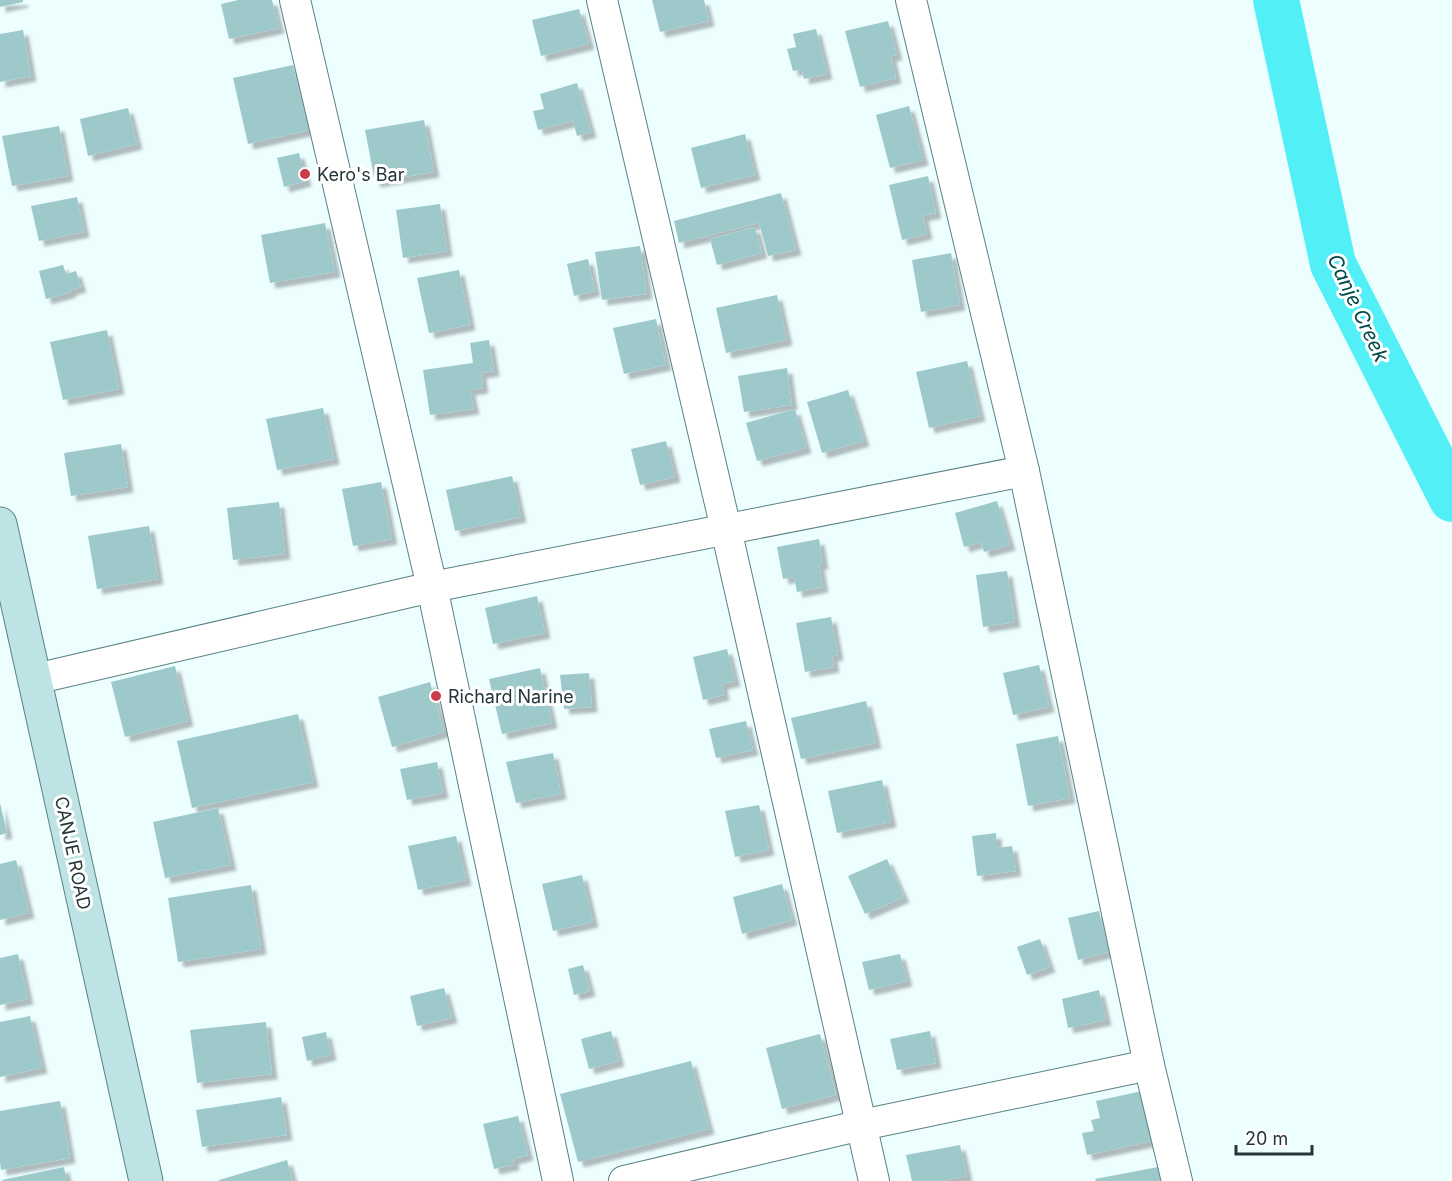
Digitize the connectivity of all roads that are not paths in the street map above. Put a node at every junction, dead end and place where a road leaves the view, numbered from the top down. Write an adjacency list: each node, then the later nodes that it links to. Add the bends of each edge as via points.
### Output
1 (295, 0): 8 (street)
2 (602, 0): 6 (street)
3 (911, 0): 4 (street)
4 (1024, 471): 6 (street); 10 (street)
5 (0, 524): 7 (street, CANJE ROAD)
6 (726, 529): 8 (street); 11 (street)
7 (6, 579): 9 (street, CANJE ROAD)
8 (432, 587): 9 (street); 13 (street)
9 (35, 679): 12 (street, CANJE ROAD)
10 (1149, 1065): 11 (street); 16 (street)
11 (862, 1125): 14 (street); 15 (street)
12 (146, 1181)
13 (558, 1181)
14 (624, 1181)
15 (874, 1181)
16 (1177, 1181)

